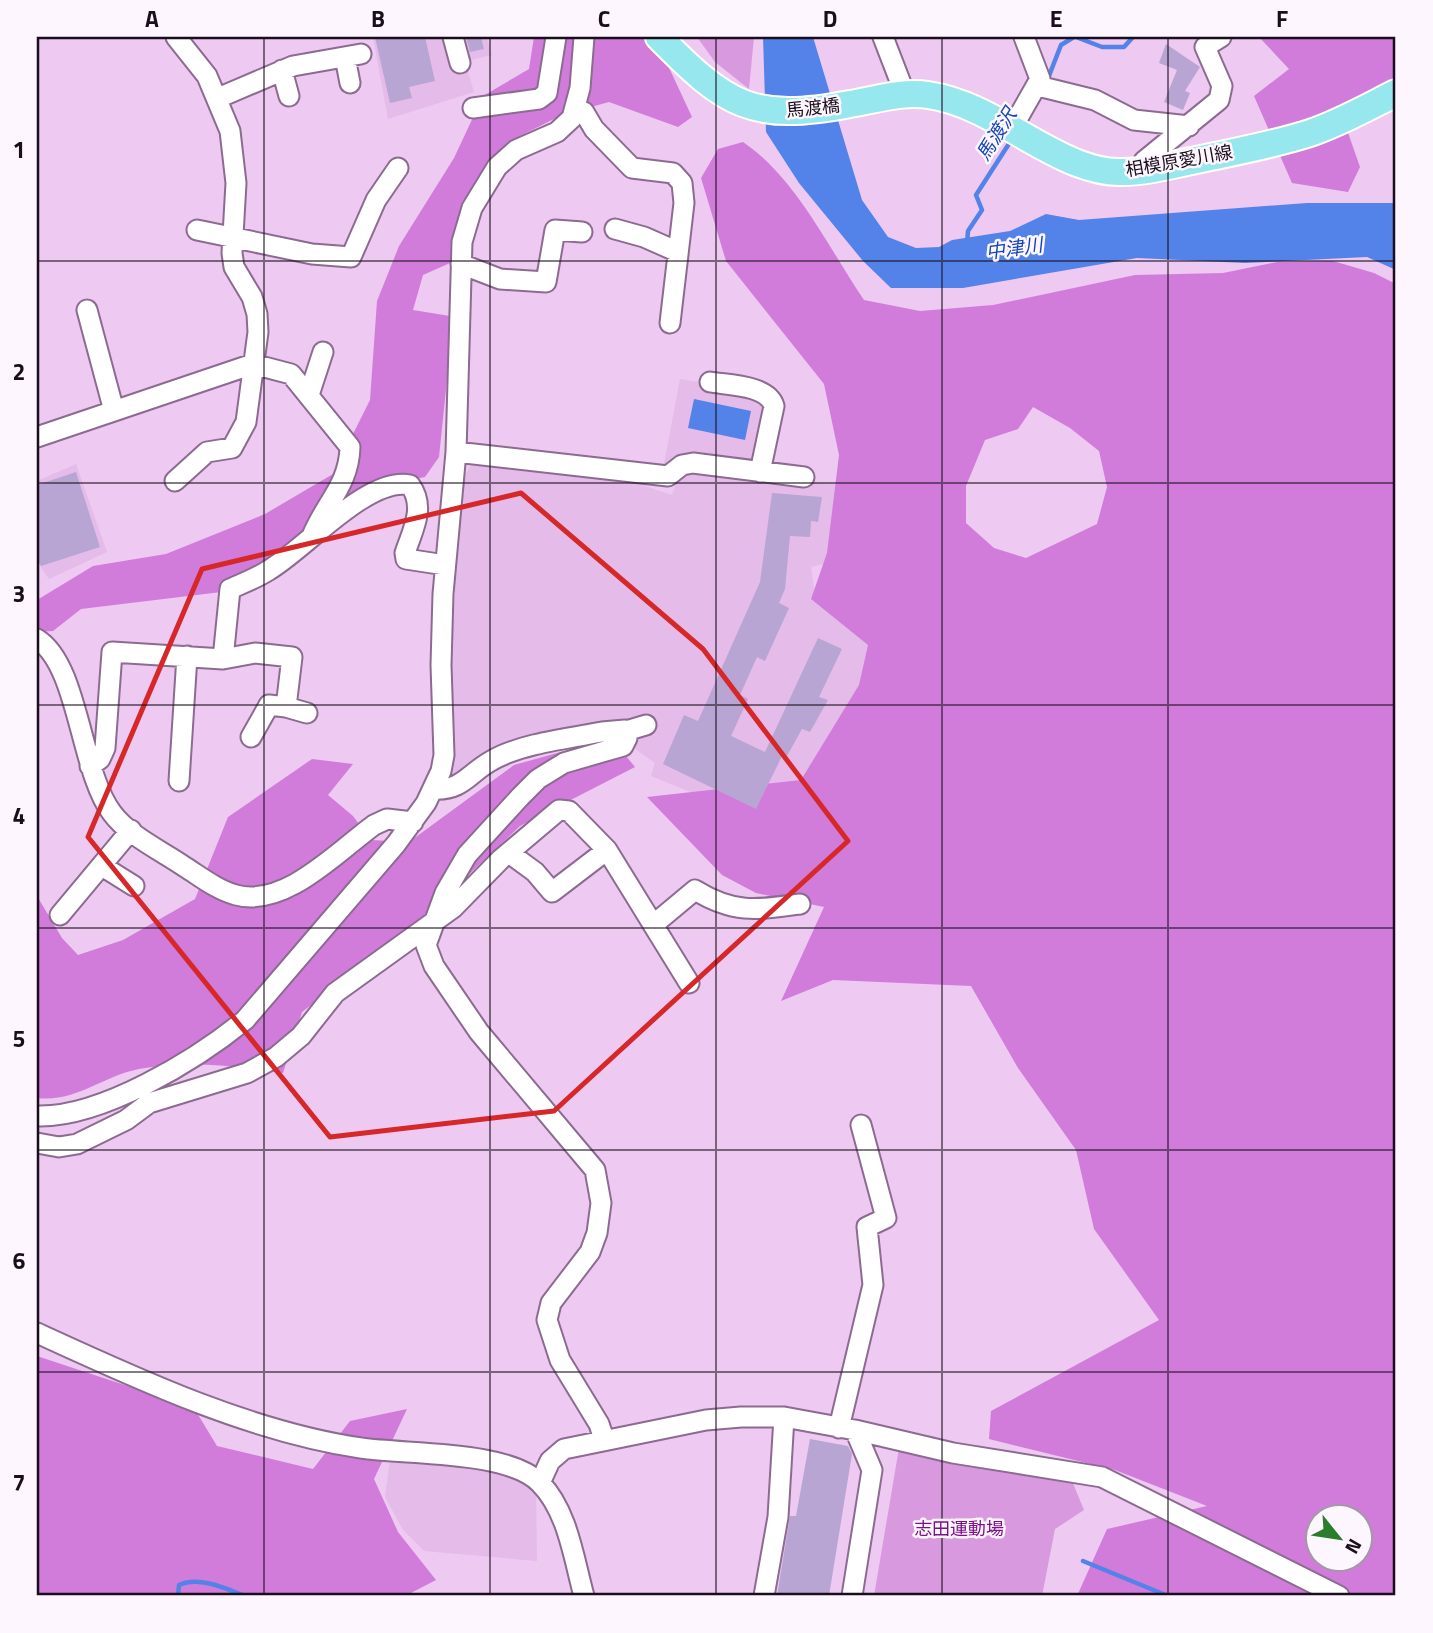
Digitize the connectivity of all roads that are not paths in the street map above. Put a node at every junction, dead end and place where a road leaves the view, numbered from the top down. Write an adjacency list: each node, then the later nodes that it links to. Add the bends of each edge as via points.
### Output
1 (176, 37): 16 (street, via 197,61)
2 (453, 37): 9 (street)
3 (556, 37): 17 (street, via 547,93 540,99)
4 (584, 37): 18 (street)
5 (659, 37): 15 (main road, 馬渡橋, via 706,83 743,104 773,112 803,112)
6 (883, 37): 15 (street)
7 (1024, 37): 12 (street, via 1039,71)
8 (1221, 37): 19 (street, via 1205,47 1222,86 1219,100)
9 (460, 63)
10 (282, 70): 11 (street, via 353,55); 14 (street); 16 (street)
11 (350, 83)
12 (1038, 86): 19 (street, via 1095,100 1134,120); 20 (street)
13 (1396, 93): 22 (main road, 相模原愛川線, via 1312,133)
14 (289, 96)
15 (895, 96): 20 (main road, 相模原愛川線, via 929,95 960,103)
16 (218, 98): 26 (street, via 235,152)
17 (473, 108)
18 (575, 110): 27 (street, via 584,112 632,168 673,173 682,183); 28 (street, via 557,132 516,150 497,167 472,208)
19 (1189, 126): 22 (street, via 1144,161)
20 (1011, 130): 22 (main road, 相模原愛川線, via 1089,167)
21 (398, 168): 26 (street, via 376,200 351,257 312,254)
22 (1142, 171)
23 (615, 229): 27 (street)
24 (197, 230): 26 (street)
25 (582, 232): 28 (street, via 553,229 546,282 500,279)
26 (231, 236): 32 (street, via 234,267 257,314)
27 (678, 252): 30 (street)
28 (461, 264): 37 (street)
29 (86, 310): 35 (street)
30 (670, 323)
31 (323, 352): 34 (street)
32 (253, 364): 34 (street, via 291,374); 35 (street); 40 (street, via 246,422 232,448 207,452)
33 (710, 382): 38 (street, via 765,393 772,400)
34 (309, 395): 41 (street, via 350,447 344,482)
35 (114, 411): 36 (street)
36 (37, 437)
37 (456, 452): 38 (street, via 668,476 693,463); 42 (street)
38 (760, 472): 39 (street)
39 (804, 477)
40 (175, 481)
41 (312, 536): 42 (street, via 368,495 400,483 410,485 419,506 406,559); 45 (street, via 268,571 230,589)
42 (445, 565): 53 (street, via 444,755)
43 (37, 639): 51 (street, via 48,648 71,695)
44 (187, 656): 45 (street); 51 (street, via 112,652 105,748); 52 (street)
45 (223, 659): 46 (street, via 255,653 292,657)
46 (286, 707): 47 (street); 50 (street, via 269,705)
47 (307, 713)
48 (646, 725): 49 (street)
49 (626, 731): 53 (street, via 511,753 490,761 450,790); 62 (street, via 623,746 564,763 532,785 467,855)
50 (251, 737)
51 (90, 766): 55 (street, via 110,812)
52 (179, 781)
53 (434, 789): 54 (street)
54 (413, 822): 55 (street, via 387,820 374,825 292,886 264,898 220,889); 65 (street, via 244,1020 218,1042 106,1102 68,1115)
55 (131, 830): 58 (street)
56 (607, 850): 57 (street, via 552,892); 57 (street, via 569,811 559,810); 63 (street)
57 (509, 853): 62 (street)
58 (102, 866): 59 (street); 61 (street)
59 (134, 886)
60 (800, 904): 63 (street, via 749,911 695,890)
61 (60, 915)
62 (431, 925): 67 (street, via 335,993 301,1036 259,1067 149,1103 77,1144); 71 (street, via 426,945 434,966 479,1032 586,1159 598,1181 601,1213 594,1245 547,1311 560,1360)
63 (653, 925): 64 (street)
64 (689, 983)
65 (37, 1116)
66 (861, 1125): 70 (street, via 886,1218 867,1227 873,1285)
67 (37, 1143)
68 (37, 1333): 72 (street, via 128,1374 281,1430 360,1448 498,1462)
69 (784, 1417): 70 (street); 71 (street, via 706,1420); 74 (street, via 778,1517)
70 (847, 1429): 75 (street, via 872,1470); 76 (street, via 1102,1478)
71 (604, 1439): 72 (street, via 564,1449 550,1461)
72 (540, 1483): 73 (street, via 564,1525)
73 (584, 1596)
74 (764, 1596)
75 (852, 1596)
76 (1339, 1596)

